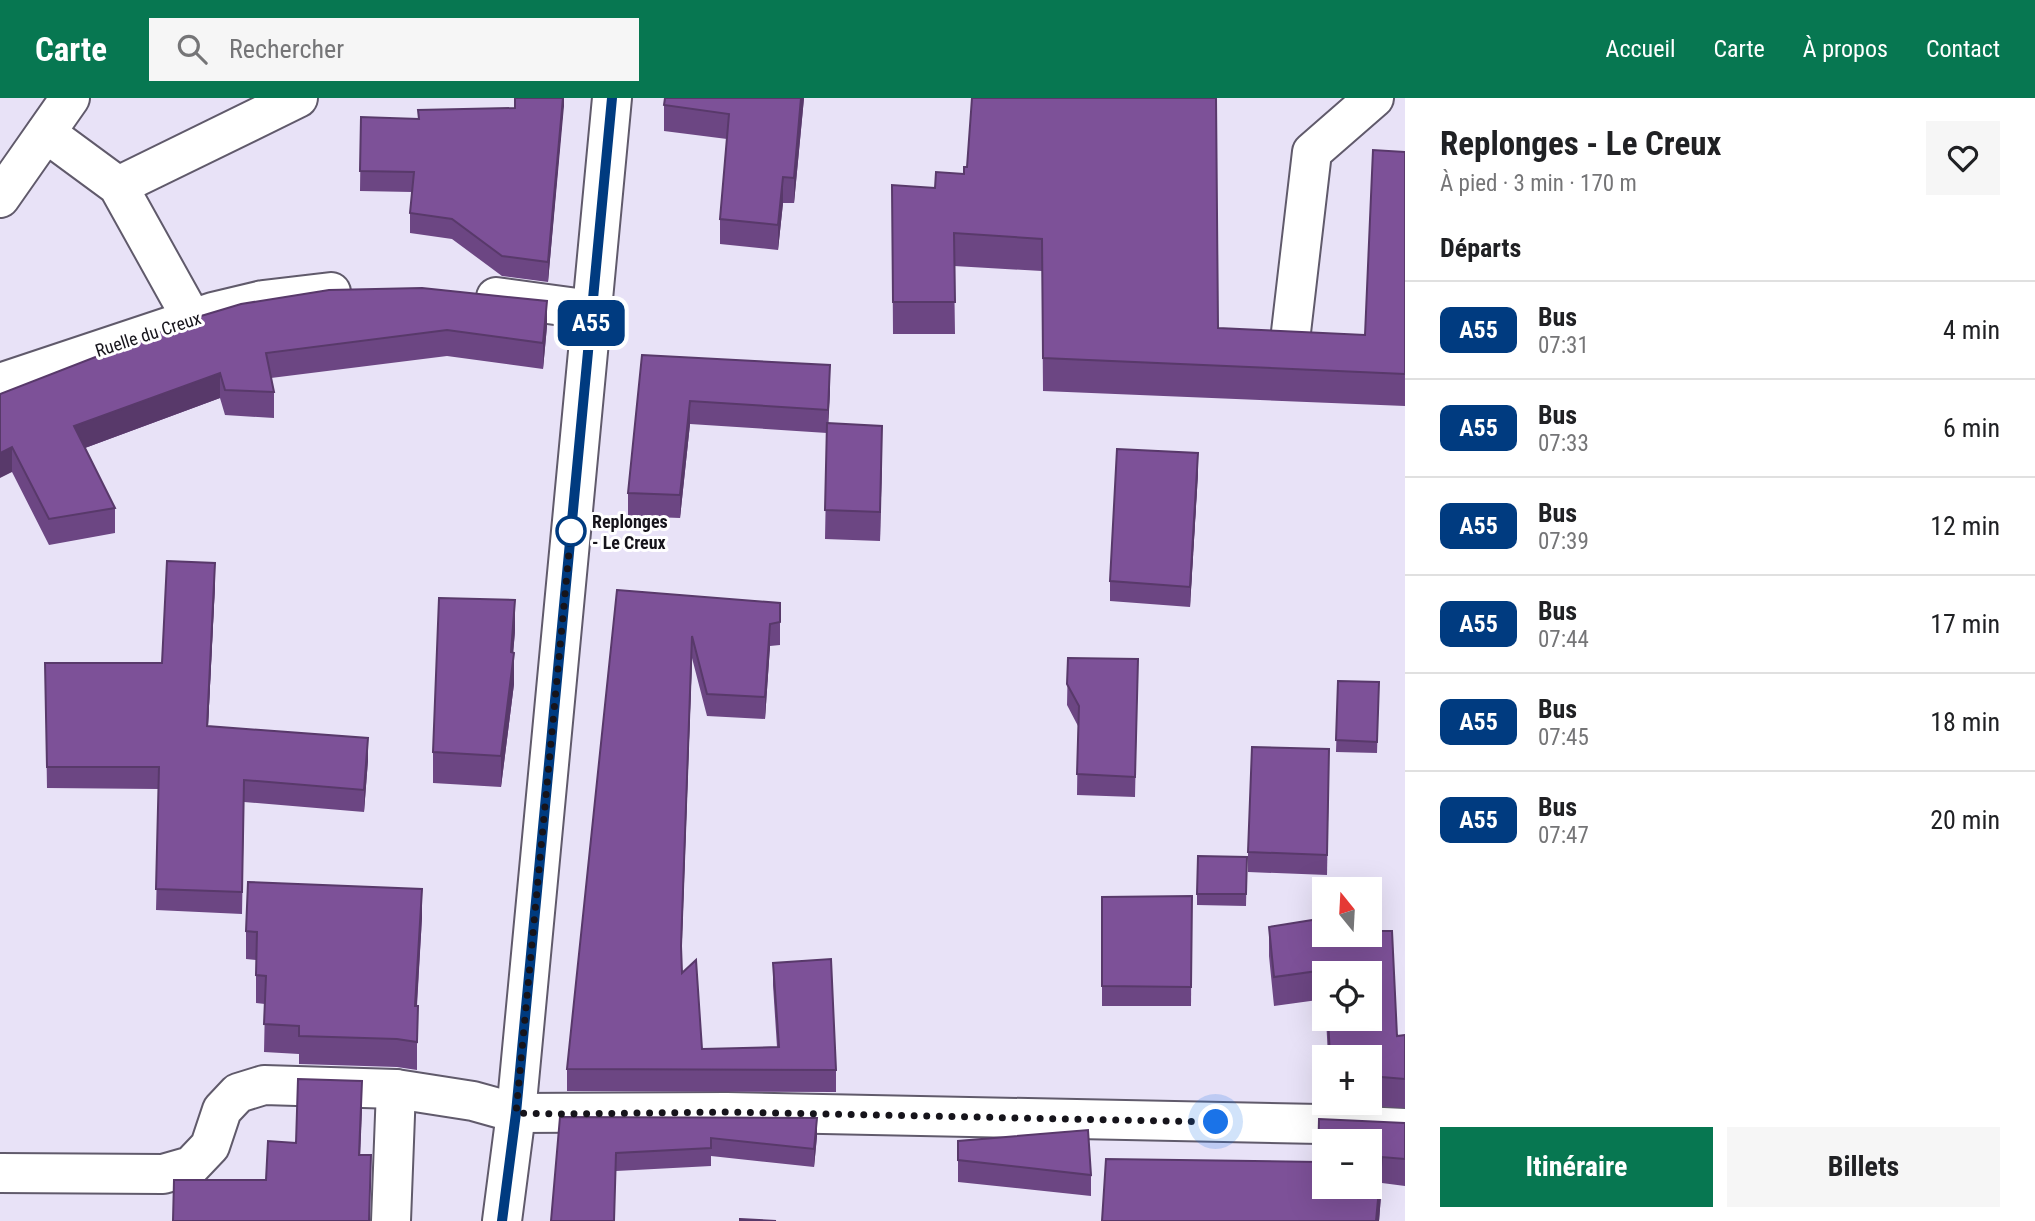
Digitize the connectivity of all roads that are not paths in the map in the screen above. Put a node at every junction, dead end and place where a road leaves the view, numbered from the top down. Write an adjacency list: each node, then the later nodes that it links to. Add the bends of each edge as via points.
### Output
1 (70, 98): 5 (street)
2 (298, 98): 6 (street)
3 (612, 98): 10 (street)
4 (1374, 98): 12 (street, via 1312,152)
5 (46, 133): 6 (street); 7 (street)
6 (118, 186): 11 (street)
7 (0, 198)
8 (367, 290): 11 (street, Ruelle du Creux, via 263,299)
9 (463, 293): 10 (street)
10 (592, 310): 15 (street)
11 (191, 319): 13 (street, Ruelle du Creux)
12 (1291, 332)
13 (0, 383)
14 (396, 1089): 15 (street); 17 (street, via 264,1085 238,1093 222,1110 209,1146 191,1166 163,1174); 18 (street)
15 (516, 1113): 16 (street, via 727,1112); 19 (street)
16 (1405, 1128)
17 (0, 1174)
18 (391, 1221)
19 (502, 1221)

